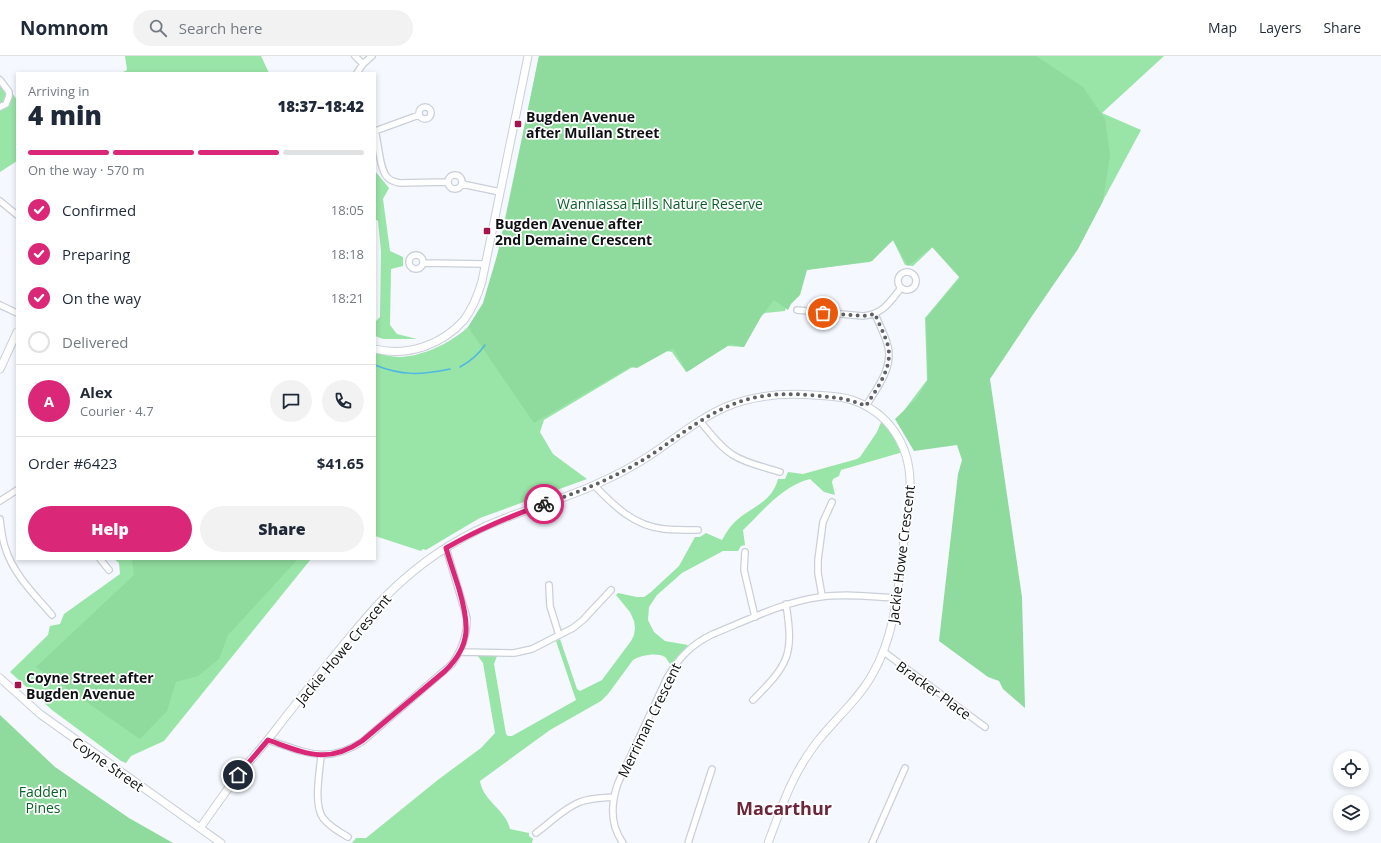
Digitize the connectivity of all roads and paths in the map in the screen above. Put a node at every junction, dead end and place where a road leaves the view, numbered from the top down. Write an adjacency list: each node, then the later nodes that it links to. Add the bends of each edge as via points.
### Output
1 (355, 56): 4 (street)
2 (372, 56): 4 (street)
3 (528, 56): 13 (street)
4 (363, 64): 5 (street)
5 (358, 72)
6 (0, 80): 7 (street, via 10,96 6,104)
7 (0, 107)
8 (419, 115): 9 (street)
9 (376, 131)
10 (376, 135): 11 (street, via 382,168 388,179 400,183)
11 (447, 182): 12 (street, via 449,187 454,189); 12 (street, via 455,175 461,178)
12 (462, 184): 13 (street)
13 (500, 192): 17 (street)
14 (0, 201): 15 (street)
15 (16, 214)
16 (423, 263): 17 (street)
17 (485, 264): 25 (street, via 478,295 464,319 448,334)
18 (901, 288): 22 (street, via 885,307)
19 (0, 305): 21 (street)
20 (797, 310): 22 (street, via 863,316)
21 (16, 313)
22 (875, 314): 28 (street, via 889,352 883,377)
23 (16, 334): 27 (street)
24 (376, 345): 25 (street)
25 (417, 348): 26 (street, via 408,352)
26 (376, 349)
27 (0, 369)
28 (866, 406): 29 (street, Jackie Howe Crescent, via 836,397 780,394 731,405); 44 (street, Jackie Howe Crescent, via 883,418 897,434 909,467 910,490)
29 (700, 421): 30 (street, via 732,454); 31 (street, Jackie Howe Crescent, via 650,456)
30 (780, 472)
31 (594, 486): 36 (street, via 622,512 641,523 662,528); 37 (street, Jackie Howe Crescent, via 503,519)
32 (16, 491): 33 (street)
33 (0, 501)
34 (832, 502): 43 (street, via 823,522 818,560)
35 (0, 519): 46 (street, via 5,547 13,567)
36 (698, 530)
37 (446, 548): 49 (street, via 466,618 466,635); 54 (street, Jackie Howe Crescent, via 413,572 363,620)
38 (745, 552): 47 (street, via 744,570)
39 (101, 560): 40 (street)
40 (109, 570)
41 (548, 585): 48 (street, via 550,606)
42 (611, 590): 48 (street, via 583,620)
43 (822, 596): 44 (street, Merriman Crescent); 45 (street, Merriman Crescent)
44 (897, 598): 50 (street, Jackie Howe Crescent)
45 (786, 604): 47 (street, Merriman Crescent); 52 (street, via 790,630 788,653 778,674)
46 (52, 615)
47 (755, 617): 58 (street, Merriman Crescent, via 702,639 677,661 664,684)
48 (559, 635): 49 (street, via 532,649 517,653)
49 (461, 652): 55 (street, via 445,671 353,748 337,754)
50 (884, 652): 53 (street, Bracker Place); 65 (street, Jackie Howe Crescent, via 868,681 818,742 795,776)
51 (0, 678): 59 (street, Coyne Street, via 40,714)
52 (753, 700)
53 (985, 727)
54 (268, 740): 55 (street); 59 (street, Jackie Howe Crescent, via 238,775)
55 (321, 755): 61 (street, via 319,812 329,825)
56 (905, 768): 66 (street)
57 (712, 769): 64 (street)
58 (614, 796): 60 (street, via 578,803); 63 (street, Merriman Crescent, via 615,828)
59 (200, 828): 62 (street, Coyne Street)
60 (536, 833)
61 (348, 837)
62 (221, 843)
63 (623, 843)
64 (688, 843)
65 (768, 843)
66 (872, 843)

